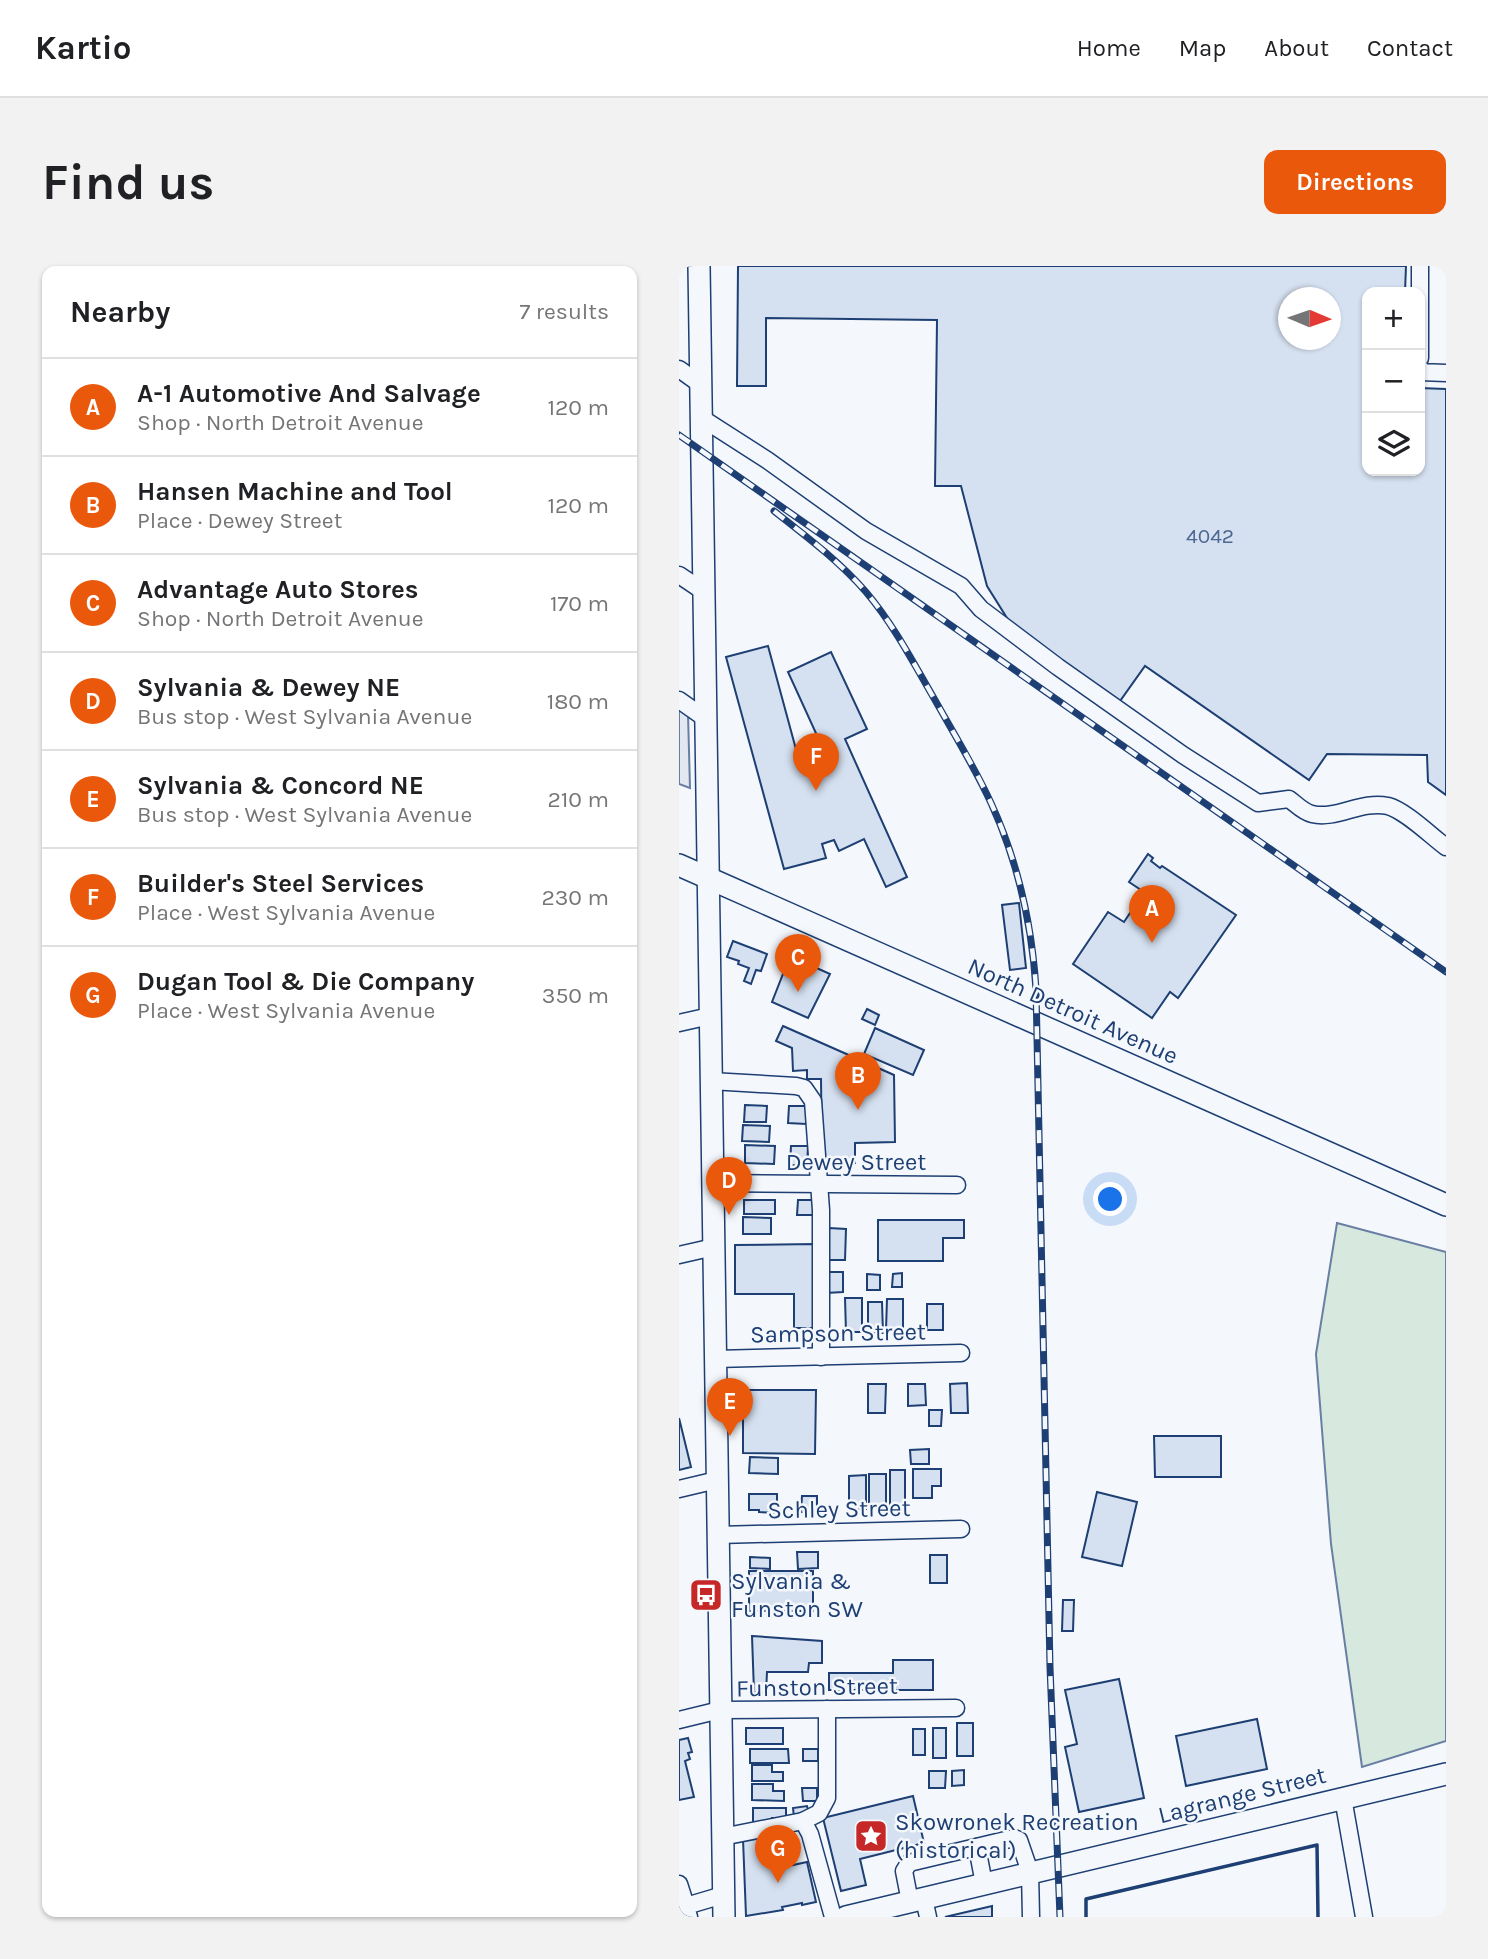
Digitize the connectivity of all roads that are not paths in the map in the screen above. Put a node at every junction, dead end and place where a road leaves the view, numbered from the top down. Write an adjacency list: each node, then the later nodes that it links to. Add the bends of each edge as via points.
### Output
1 (699, 266): 7 (main road)
2 (1420, 266): 3 (street)
3 (1420, 350)
4 (679, 369): 7 (street)
5 (1425, 372): 6 (street)
6 (1446, 373)
7 (700, 384): 8 (main road)
8 (700, 417): 10 (main road); 13 (street, via 866,531 961,586 977,606 1058,667 1258,803 1289,799 1305,811 1322,815 1367,805 1387,806)
9 (679, 575): 10 (street)
10 (703, 592): 12 (main road)
11 (679, 700): 12 (street)
12 (706, 719): 15 (main road)
13 (1446, 847)
14 (679, 865): 15 (main road, North Detroit Avenue)
15 (708, 878): 16 (main road); 22 (main road, North Detroit Avenue)
16 (711, 1016): 17 (street); 18 (main road)
17 (679, 1023)
18 (711, 1081): 19 (main road); 20 (street, via 796,1086 810,1094)
19 (713, 1184): 20 (street, Dewey Street); 23 (main road)
20 (818, 1184): 21 (street, Dewey Street); 26 (street)
21 (957, 1185)
22 (1446, 1205)
23 (714, 1247): 24 (street); 27 (main road)
24 (679, 1255)
25 (961, 1353): 26 (street, Sampson Street)
26 (821, 1357): 27 (street, Sampson Street)
27 (715, 1359): 28 (main road)
28 (717, 1480): 29 (street); 31 (main road)
29 (679, 1489)
30 (961, 1529): 31 (street, Schley Street)
31 (718, 1535): 34 (main road)
32 (956, 1708): 33 (street, Funston Street)
33 (827, 1709): 34 (street, Funston Street); 38 (street, via 827,1798 819,1813)
34 (720, 1710): 35 (street, Funston Street); 39 (main road)
35 (679, 1720)
36 (1446, 1774): 37 (main road, Lagrange Street)
37 (1343, 1798): 41 (main road, Lagrange Street); 51 (street)
38 (803, 1821): 39 (street); 48 (street)
39 (722, 1837): 44 (main road)
40 (977, 1847): 41 (street, via 1020,1840); 43 (street); 45 (street, via 909,1863 904,1871)
41 (1031, 1872): 43 (main road, Lagrange Street); 50 (street)
42 (679, 1884): 46 (street)
43 (984, 1884): 45 (main road, Lagrange Street)
44 (723, 1895): 46 (street); 47 (main road)
45 (921, 1906): 49 (main road, Lagrange Street)
46 (687, 1912)
47 (723, 1917)
48 (833, 1917)
49 (846, 1917)
50 (1031, 1917)
51 (1364, 1917)

